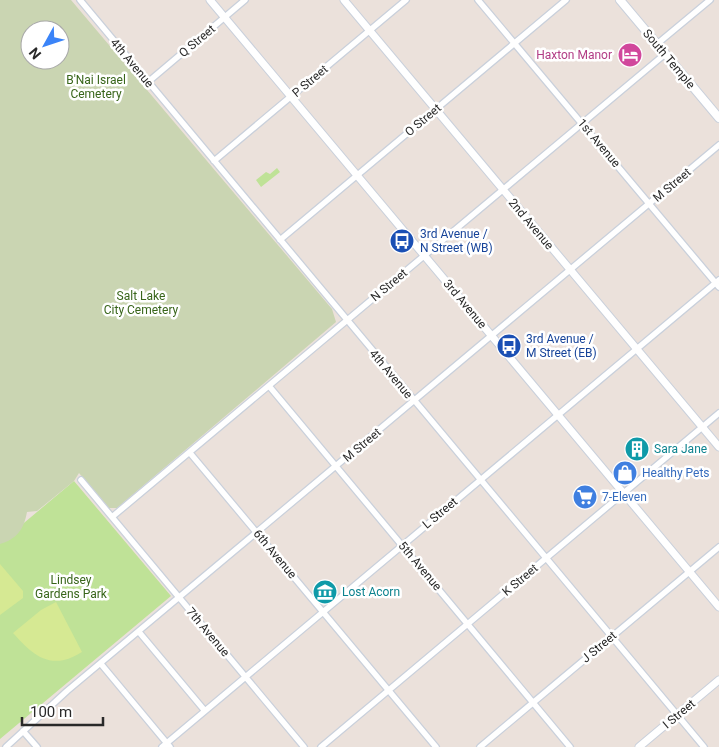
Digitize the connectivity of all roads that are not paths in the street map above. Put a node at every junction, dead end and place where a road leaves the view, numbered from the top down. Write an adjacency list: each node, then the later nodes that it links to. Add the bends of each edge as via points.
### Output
1 (210, 0): 10 (street, 3rd Avenue)
2 (246, 0): 10 (street, Q Street)
3 (344, 0): 11 (street, 2nd Avenue)
4 (406, 0): 11 (street, P Street)
5 (478, 0): 12 (street, 1st Avenue)
6 (566, 0): 12 (street, O Street)
7 (620, 0): 13 (main road, South Temple)
8 (710, 0): 13 (street)
9 (83, 1): 15 (street, 4th Avenue)
10 (225, 17): 15 (street, Q Street); 16 (street, 3rd Avenue)
11 (370, 30): 16 (street, P Street); 17 (street, 2nd Avenue)
12 (514, 43): 17 (street, O Street); 19 (street, 1st Avenue)
13 (657, 44): 14 (main road, South Temple)
14 (665, 54): 18 (main road, South Temple); 19 (street, N Street)
15 (148, 82): 21 (street, 4th Avenue)
16 (291, 96): 21 (street, P Street); 22 (street, 3rd Avenue)
17 (436, 109): 22 (street, O Street); 23 (street, 2nd Avenue)
18 (719, 118)
19 (582, 124): 23 (street, N Street); 24 (street, 1st Avenue)
20 (719, 145): 24 (street, M Street)
21 (214, 162): 25 (street, 4th Avenue)
22 (358, 175): 25 (street, O Street); 26 (street, 3rd Avenue)
23 (503, 190): 26 (street, N Street); 27 (street, 2nd Avenue)
24 (649, 204): 27 (street, M Street); 28 (street, 1st Avenue)
25 (280, 240): 29 (street, 4th Avenue)
26 (424, 256): 29 (street, N Street); 30 (street, 3rd Avenue)
27 (570, 270): 30 (street, M Street); 31 (street, 2nd Avenue)
28 (718, 283): 31 (street, L Street)
29 (346, 321): 32 (street, N Street); 33 (street, 4th Avenue)
30 (492, 336): 33 (street, M Street); 35 (street, 3rd Avenue)
31 (636, 348): 35 (street, L Street); 36 (street, 2nd Avenue)
32 (269, 386): 38 (street, N Street); 39 (street, 5th Avenue)
33 (414, 401): 39 (street, M Street); 41 (street, 4th Avenue)
34 (719, 413): 36 (street, K Street)
35 (558, 415): 41 (street, L Street); 42 (street, 3rd Avenue)
36 (702, 427): 37 (street, 2nd Avenue); 42 (street, K Street)
37 (719, 447)
38 (190, 453): 43 (street, N Street); 44 (street, 6th Avenue)
39 (336, 467): 44 (street, M Street); 45 (street, 5th Avenue)
40 (81, 480): 43 (street, 7th Avenue)
41 (480, 480): 45 (street, L Street); 47 (street, 4th Avenue)
42 (623, 493): 47 (street, K Street); 48 (street, 3rd Avenue)
43 (112, 517): 49 (street, 7th Avenue)
44 (257, 532): 49 (street, M Street); 51 (street, 6th Avenue)
45 (402, 545): 51 (street, L Street); 52 (street, 5th Avenue)
46 (719, 547): 48 (street, J Street)
47 (546, 558): 52 (street, K Street); 54 (street, 4th Avenue)
48 (689, 572): 50 (street, 3rd Avenue); 54 (street, J Street)
49 (179, 598): 53 (street, M Street); 56 (street, 7th Avenue)
50 (719, 607)
51 (323, 612): 56 (street, L Street); 58 (street, 6th Avenue)
52 (468, 624): 58 (street, K Street); 59 (street, 5th Avenue)
53 (139, 632): 55 (street, M Street); 60 (street)
54 (611, 637): 59 (street, J Street); 61 (street, 4th Avenue)
55 (101, 664): 62 (street, M Street); 63 (street)
56 (245, 677): 60 (street, L Street); 66 (street, 7th Avenue)
57 (719, 680): 61 (street, I Street)
58 (388, 690): 67 (street, K Street); 68 (street, 6th Avenue)
59 (533, 702): 69 (street, J Street); 70 (street, 5th Avenue)
60 (205, 711): 63 (street, L Street)
61 (677, 715): 71 (street, I Street); 72 (street, 4th Avenue)
62 (23, 730): 64 (street, M Street); 65 (street)
63 (166, 746)
64 (6, 747)
65 (37, 747)
66 (304, 747)
67 (321, 747)
68 (436, 747)
69 (480, 747)
70 (570, 747)
71 (640, 747)
72 (704, 747)

